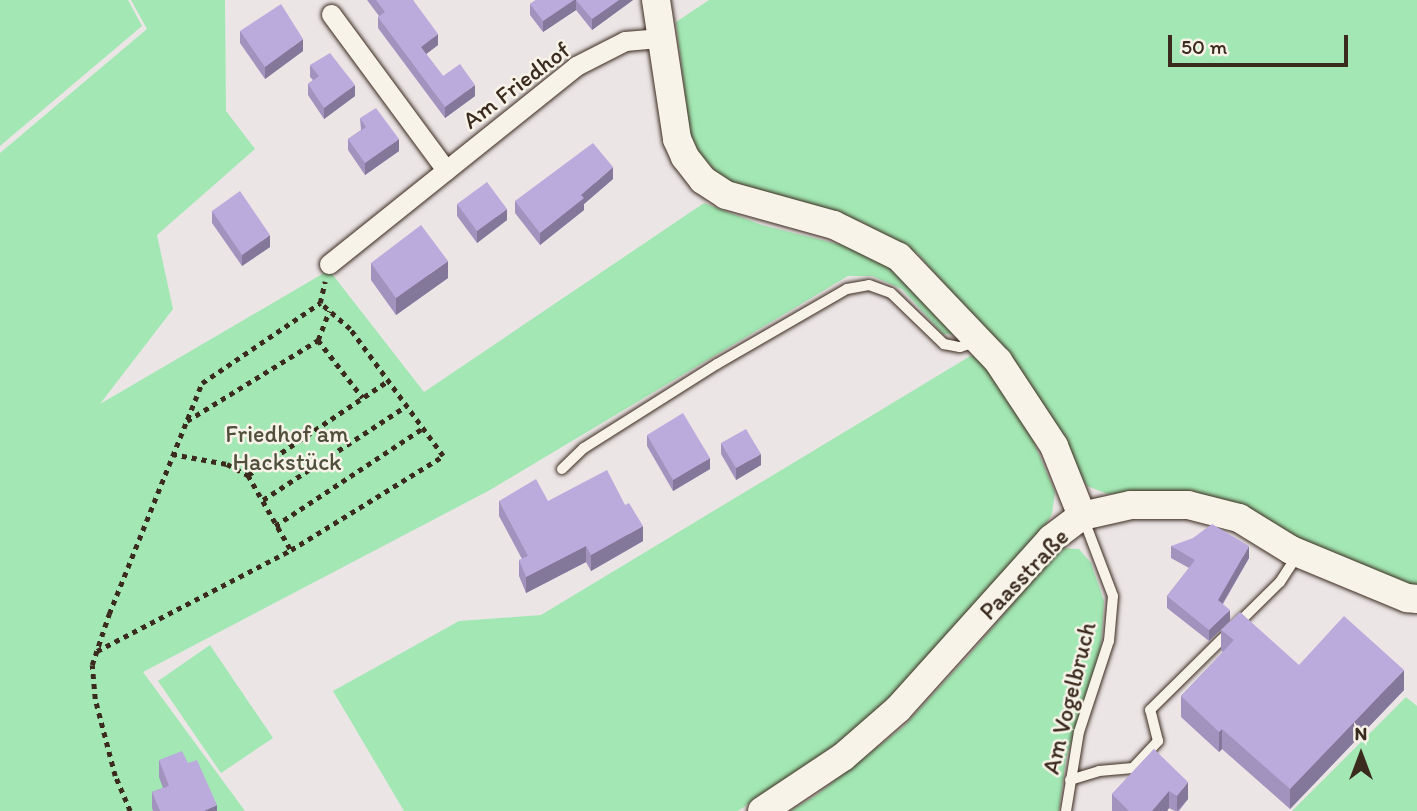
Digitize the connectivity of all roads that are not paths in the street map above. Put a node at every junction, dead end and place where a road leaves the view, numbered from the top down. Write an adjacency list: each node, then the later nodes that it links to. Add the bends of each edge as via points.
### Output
1 (656, 0): 3 (street)
2 (331, 14): 4 (street)
3 (661, 38): 4 (street, Am Friedhof, via 625,41 576,66); 6 (street, via 677,139 703,180 726,195 834,225 899,257)
4 (446, 170): 5 (street, Am Friedhof)
5 (330, 264)
6 (979, 341): 7 (lane, via 960,347 943,345 891,293 869,285 847,289 584,448); 8 (street, via 998,361 1054,446)
7 (562, 469)
8 (1082, 516): 9 (street, Paasstraße, via 1131,505 1188,505 1239,517); 11 (lane, Am Vogelbruch, via 1113,596 1109,641 1079,732); 12 (street, Paasstraße, via 1051,539 898,709 843,757)
9 (1299, 553): 10 (street, Paasstraße); 11 (lane, via 1280,582 1150,710 1158,741 1133,768)
10 (1417, 599)
11 (1070, 780): 13 (lane, Am Vogelbruch)
12 (762, 811)
13 (1066, 811)

